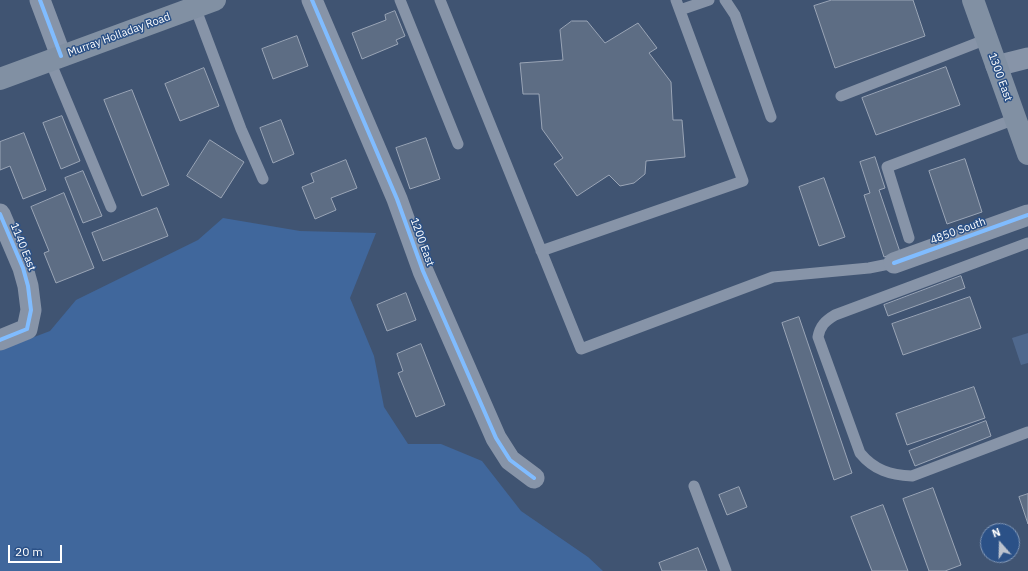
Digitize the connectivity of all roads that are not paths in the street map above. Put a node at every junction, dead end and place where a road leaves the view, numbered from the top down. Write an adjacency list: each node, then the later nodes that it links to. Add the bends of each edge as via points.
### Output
1 (40, 0): 12 (street)
2 (312, 0): 30 (street, 1200 East, via 397,199 423,271 496,438 510,460)
3 (400, 0): 18 (lane)
4 (440, 0): 26 (lane)
5 (709, 0): 9 (lane)
6 (725, 0): 16 (lane, via 735,15)
7 (973, 0): 10 (main road, 1300 East)
8 (205, 4): 12 (main road, Murray Holladay Road); 20 (lane, via 241,130)
9 (678, 5): 26 (lane, via 743,181)
10 (987, 39): 13 (main road, 1300 East); 15 (lane)
11 (1028, 58): 13 (street)
12 (55, 59): 14 (main road, Murray Holladay Road); 21 (lane)
13 (996, 66): 17 (main road, 1300 East)
14 (0, 79)
15 (841, 96)
16 (771, 117)
17 (1015, 119): 19 (main road, 1300 East); 24 (lane, via 887,166)
18 (458, 144)
19 (1028, 154)
20 (263, 179)
21 (110, 207)
22 (0, 214): 28 (street, 1140 East, via 23,268 31,310 27,329)
23 (1028, 215): 27 (street, 4850 South)
24 (909, 238)
25 (1028, 243): 29 (lane, via 834,315 825,321 818,338 860,453 868,463 881,471 896,476 912,476)
26 (541, 250): 27 (lane, via 581,349 773,277 869,268)
27 (894, 263)
28 (0, 340)
29 (1028, 432)
30 (534, 478)
31 (694, 486): 32 (lane)
32 (726, 571)

